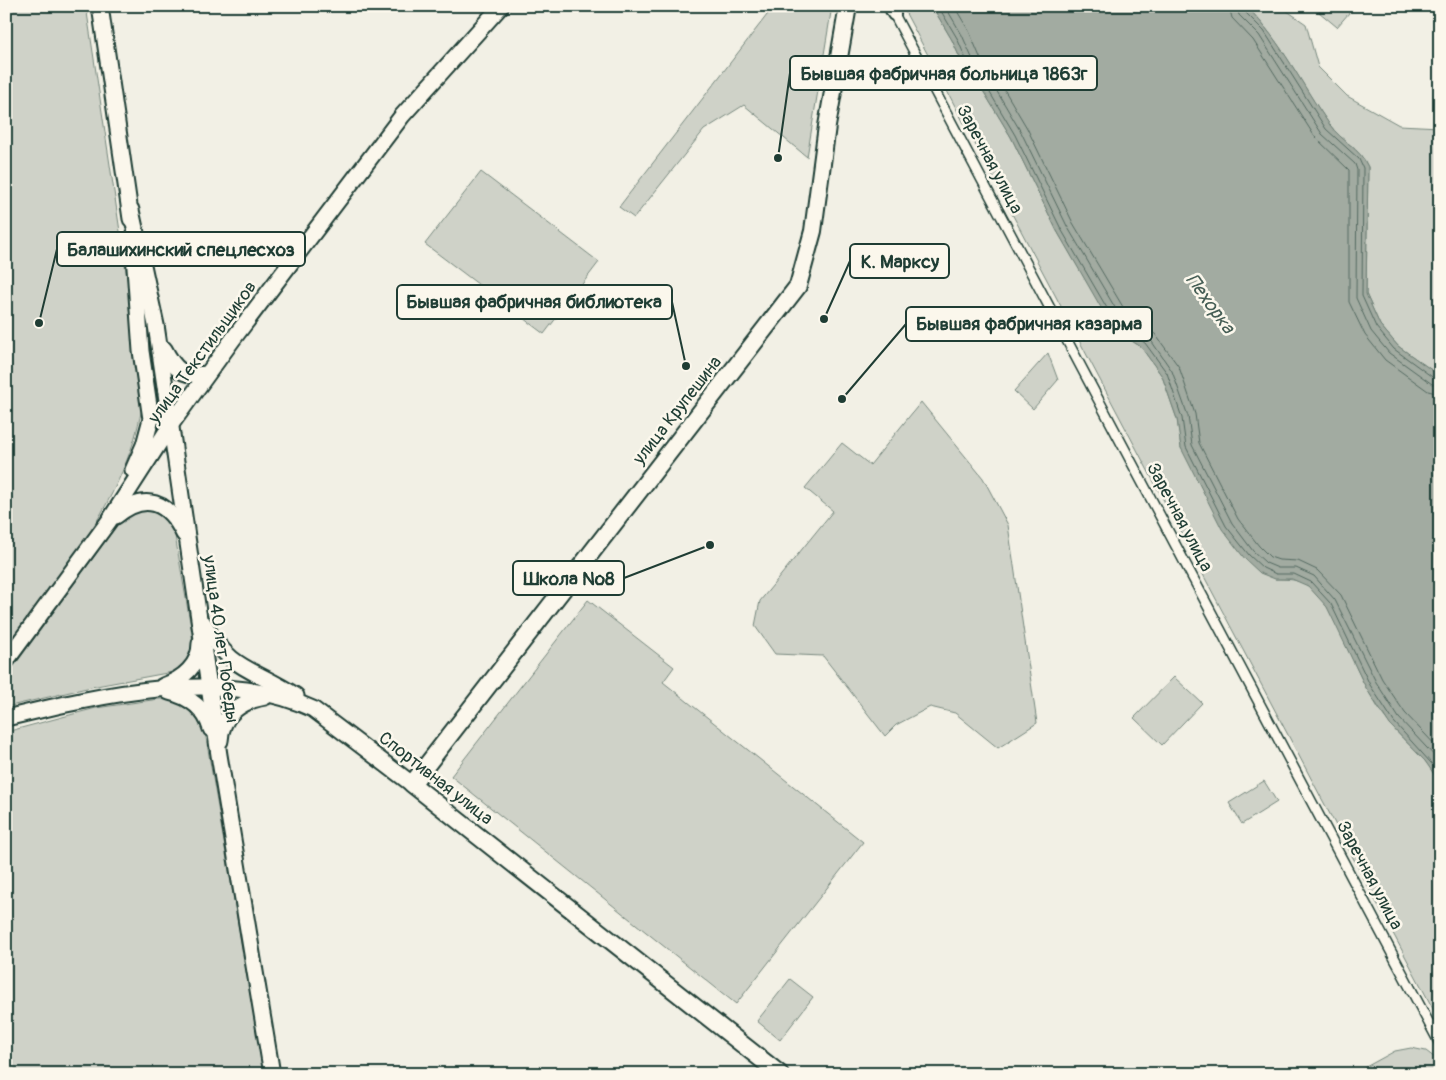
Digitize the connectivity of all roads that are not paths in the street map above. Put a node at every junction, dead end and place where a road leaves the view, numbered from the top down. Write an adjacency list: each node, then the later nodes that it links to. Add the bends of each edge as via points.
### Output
1 (100, 6): 5 (street, улица 40 лет Победы)
2 (501, 6): 7 (street, улица Текстильщиков, via 402,116)
3 (848, 6): 19 (main road, улица Крупешина, via 812,238 798,286)
4 (892, 10): 20 (street, Заречная улица)
5 (131, 210): 6 (street, улица 40 лет Победы); 9 (street, улица 40 лет Победы, via 141,351 151,419 141,452)
6 (156, 325): 7 (street, via 173,366 187,374); 8 (street, улица 40 лет Победы)
7 (207, 374): 8 (street, улица Текстильщиков)
8 (172, 423): 9 (street, улица Текстильщиков); 10 (street, улица 40 лет Победы)
9 (109, 521): 10 (street, via 133,504 143,501 155,503 174,518); 12 (street, улица Текстильщиков)
10 (189, 547): 11 (street, улица 40 лет Победы)
11 (199, 609): 13 (street, улица 40 лет Победы); 14 (street, via 200,648 195,664 182,678); 16 (street, via 210,634 229,658 284,688)
12 (6, 661)
13 (210, 688): 14 (street, Спортивная улица); 15 (street, Спортивная улица); 18 (street, улица 40 лет Победы)
14 (156, 689): 17 (street, Спортивная улица, via 87,698); 18 (street, via 184,696 200,708 210,725)
15 (281, 696): 16 (street, Спортивная улица); 18 (street, via 254,699 232,711 222,727)
16 (313, 709): 19 (street, Спортивная улица)
17 (6, 718)
18 (219, 755): 21 (street, улица 40 лет Победы)
19 (412, 784): 22 (main road, Спортивная улица)
20 (1440, 1044)
21 (272, 1074)
22 (780, 1074)

